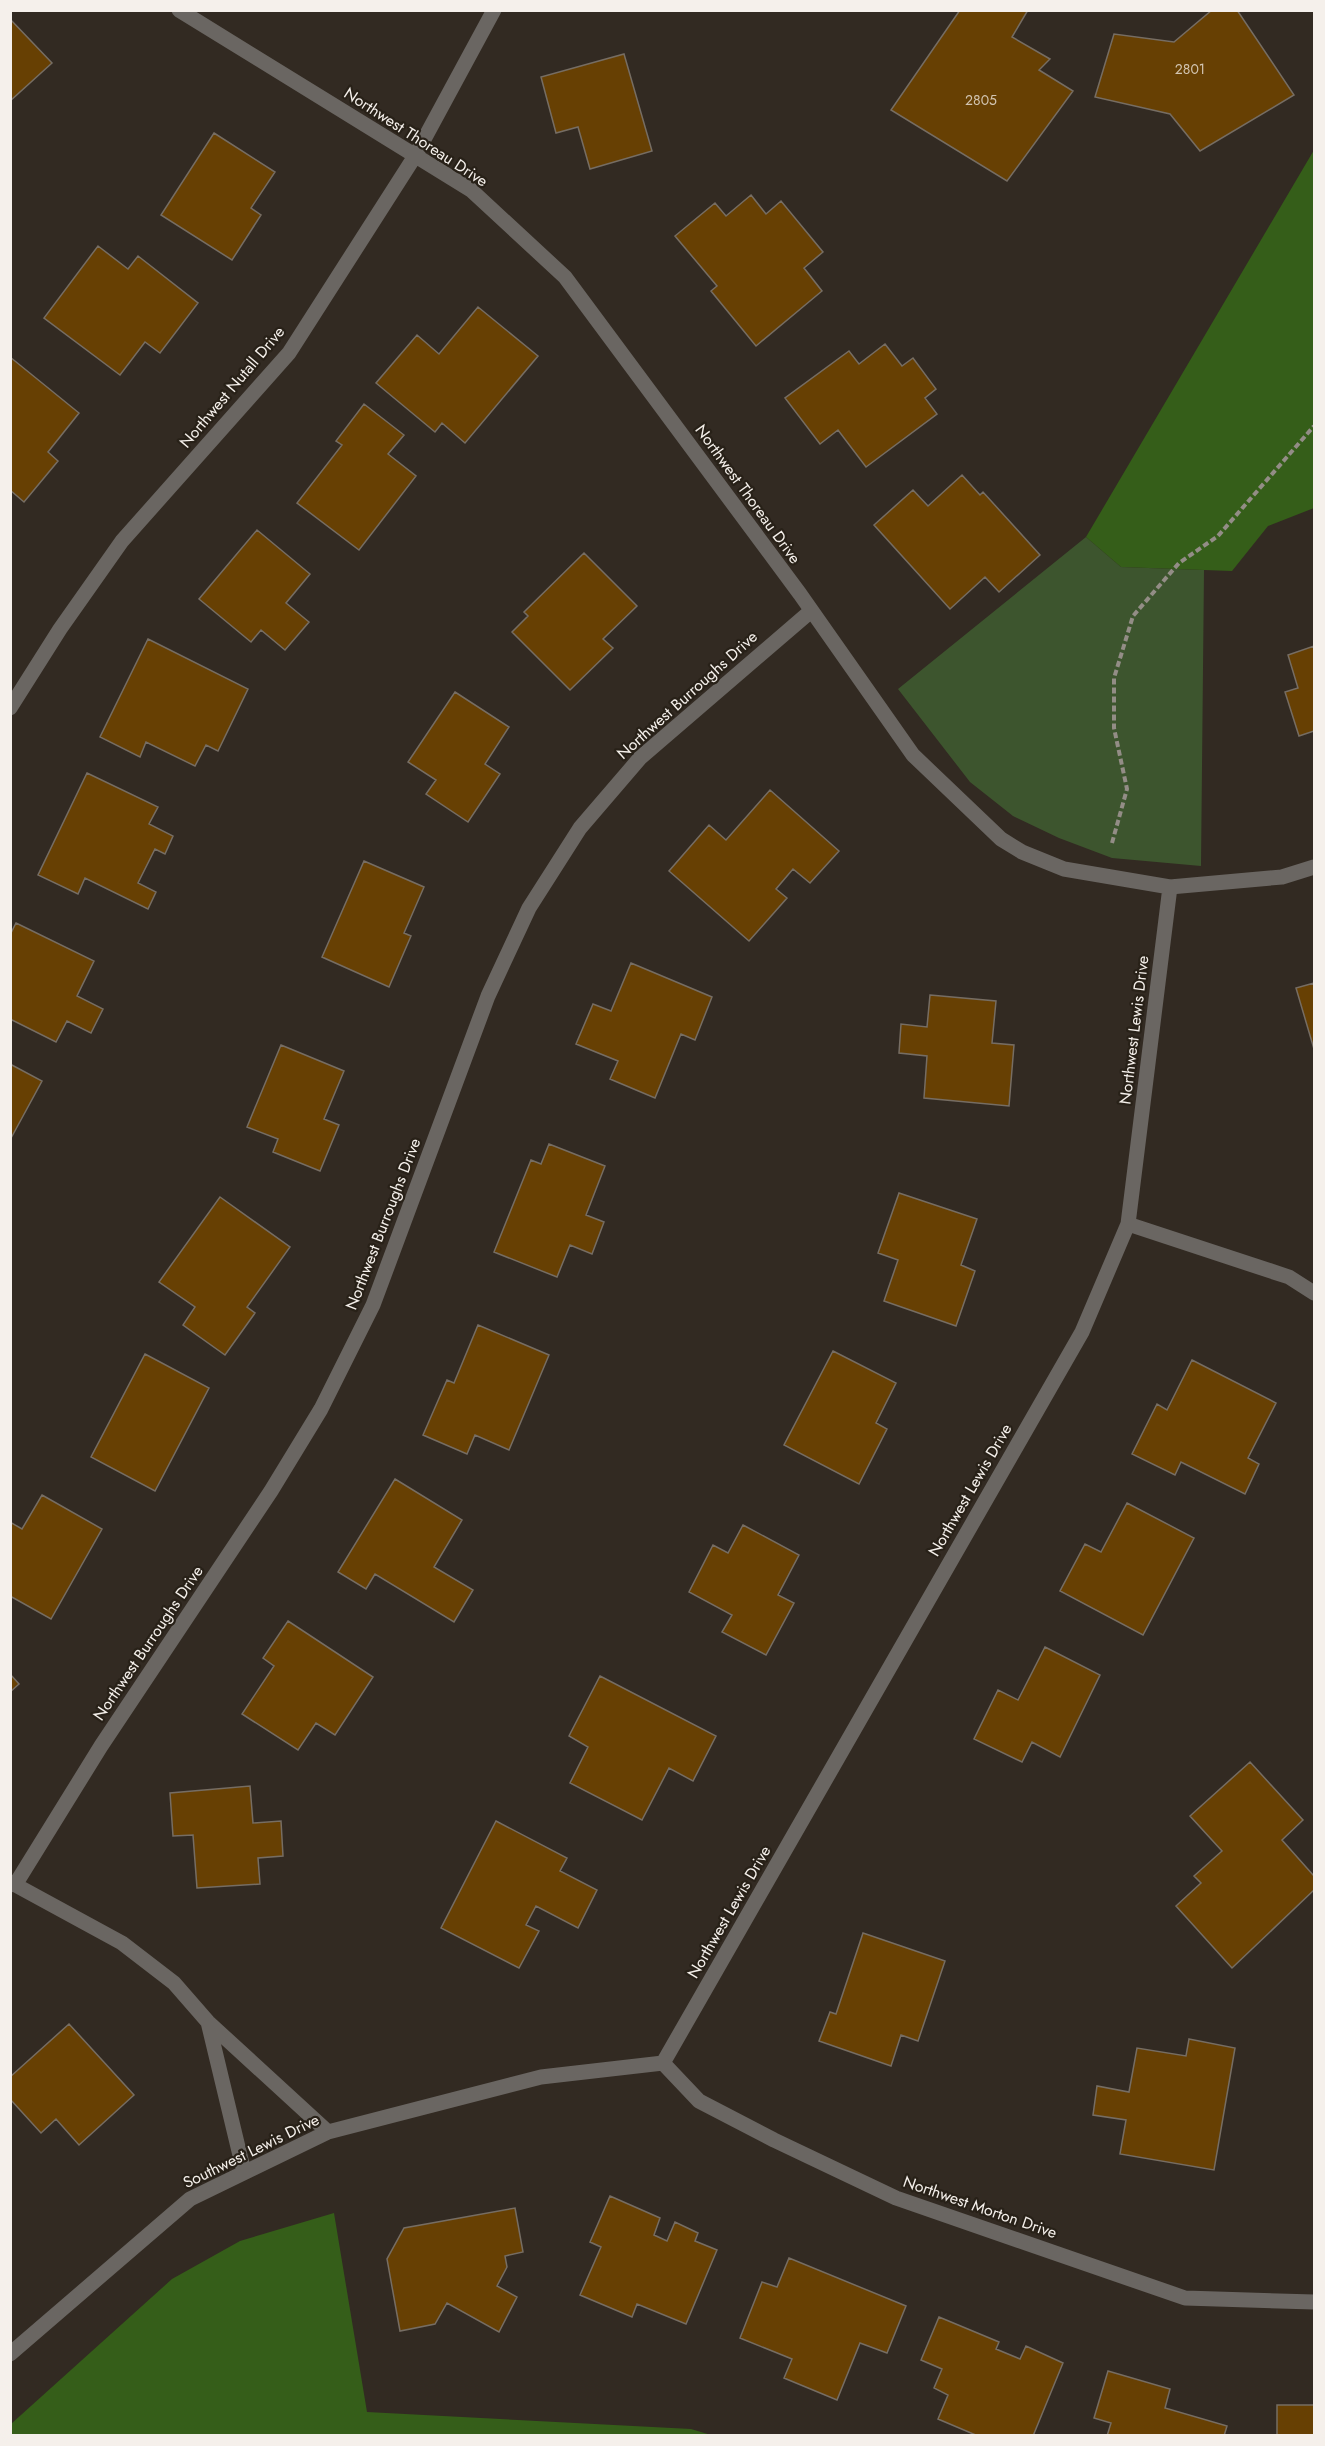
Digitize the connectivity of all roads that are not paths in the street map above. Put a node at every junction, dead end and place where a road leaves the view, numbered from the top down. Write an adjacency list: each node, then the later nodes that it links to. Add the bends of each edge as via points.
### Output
1 (180, 10): 3 (street, Northwest Thoreau Drive)
2 (494, 10): 3 (street, Northwest Nutall Drive)
3 (415, 156): 4 (street, Northwest Thoreau Drive, via 471,190 565,277); 5 (street, Northwest Nutall Drive, via 289,353 122,541)
4 (811, 610): 7 (street, Northwest Thoreau Drive, via 913,755 1001,839 1064,869); 10 (street, Northwest Burroughs Drive, via 640,758 580,828 529,908 488,996 373,1305 321,1409)
5 (10, 708)
6 (1314, 867): 7 (street, Northwest Thoreau Drive, via 1282,877)
7 (1170, 887): 8 (street, Northwest Lewis Drive)
8 (1128, 1224): 9 (street, via 1289,1277); 12 (street, Northwest Lewis Drive, via 1082,1332)
9 (1314, 1293)
10 (13, 1883): 11 (street, via 122,1943 174,1983)
11 (208, 2022): 13 (street); 14 (street)
12 (663, 2063): 13 (street, Southwest Lewis Drive, via 541,2077); 15 (street, Northwest Morton Drive, via 699,2102 896,2198 1185,2298)
13 (328, 2132): 14 (street, Southwest Lewis Drive)
14 (244, 2172): 16 (street, Southwest Lewis Drive, via 190,2199)
15 (1314, 2302)
16 (10, 2354)

